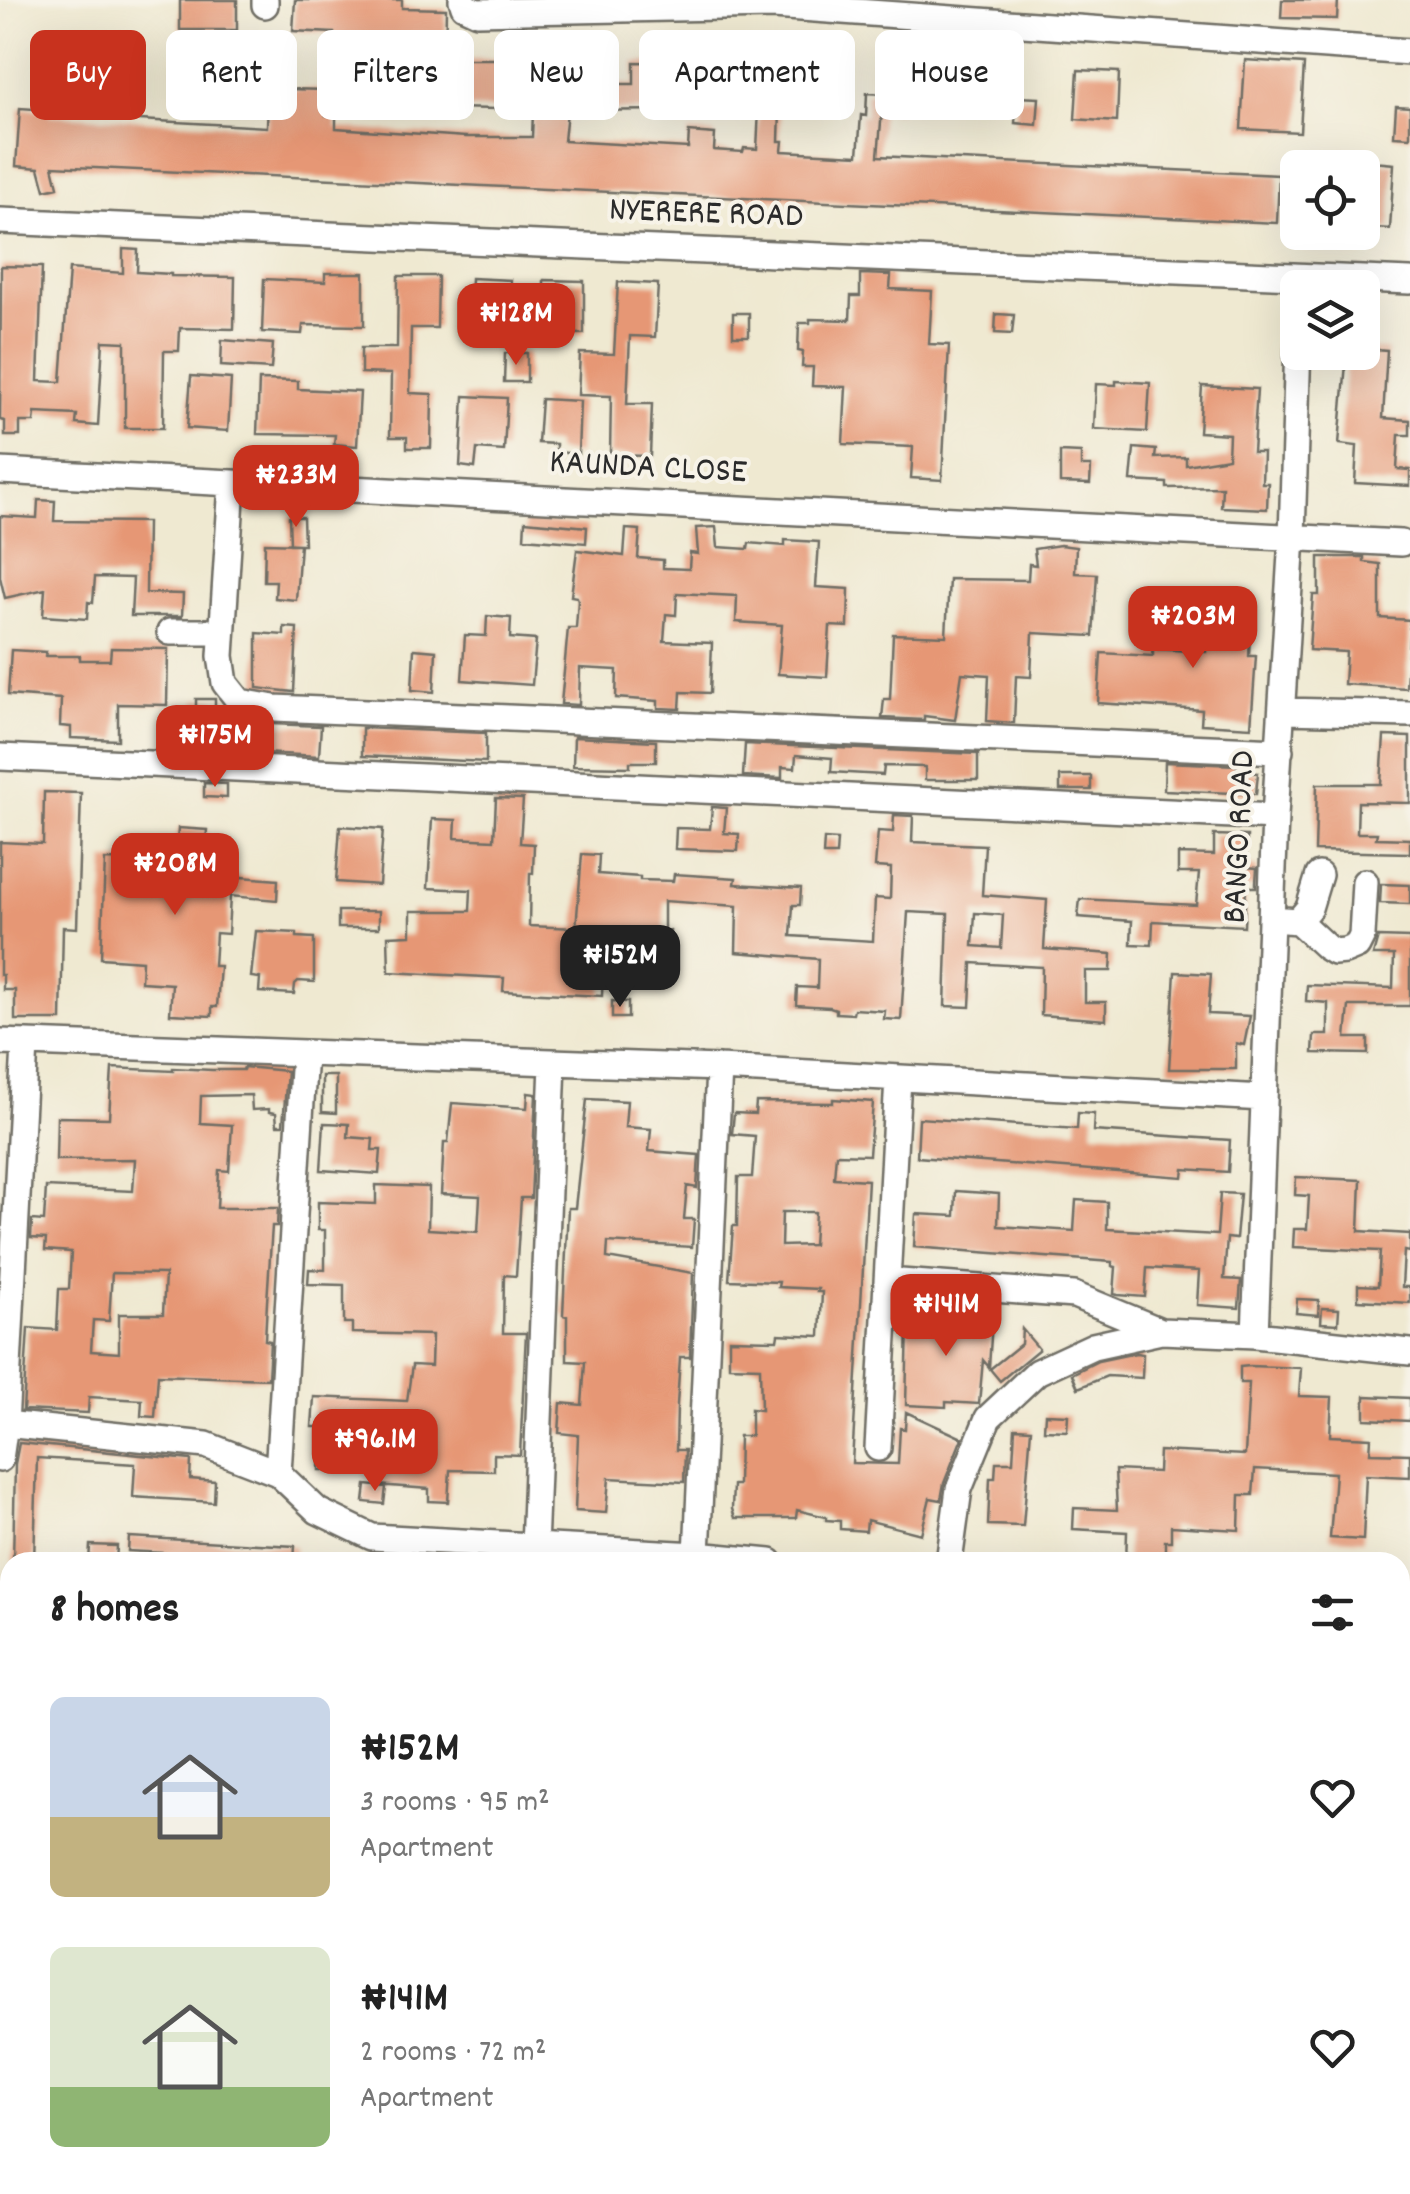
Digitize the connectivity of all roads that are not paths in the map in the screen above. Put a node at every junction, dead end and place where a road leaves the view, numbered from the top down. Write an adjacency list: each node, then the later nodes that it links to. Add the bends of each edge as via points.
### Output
1 (462, 0): 2 (street, via 477,12)
2 (772, 3): 3 (street)
3 (1410, 52)
4 (0, 221): 5 (street, NYERERE ROAD)
5 (1280, 280)
6 (1380, 280): 7 (street, NYERERE ROAD)
7 (1410, 280)
8 (1297, 370): 11 (street, BANGO ROAD)
9 (0, 472): 10 (street, KAUNDA CLOSE)
10 (232, 483): 11 (street, KAUNDA CLOSE); 14 (street)
11 (1292, 537): 12 (street, KAUNDA CLOSE); 15 (street, BANGO ROAD)
12 (1401, 543)
13 (170, 632): 14 (street)
14 (222, 632): 17 (street, via 225,683 240,702 274,708)
15 (1282, 712): 16 (street); 17 (street, BANGO ROAD)
16 (1410, 714)
17 (1280, 751): 19 (street, BANGO ROAD)
18 (0, 757): 19 (street)
19 (1275, 816): 22 (street, BANGO ROAD)
20 (1319, 875): 23 (street)
21 (1364, 882): 23 (street, via 1357,946 1334,952)
22 (1271, 919): 23 (street); 29 (street, BANGO ROAD)
23 (1298, 921)
24 (12, 1044): 25 (street); 34 (street)
25 (304, 1053): 26 (street); 37 (street)
26 (553, 1063): 27 (street); 38 (street)
27 (719, 1068): 28 (street); 40 (street)
28 (898, 1078): 29 (street); 30 (street)
29 (1264, 1098): 32 (street, BANGO ROAD)
30 (888, 1281): 31 (street, via 1074,1295); 35 (street)
31 (1161, 1331): 32 (street); 41 (street, via 1093,1346 1037,1372 988,1418 959,1489)
32 (1256, 1336): 33 (street)
33 (1410, 1352)
34 (5, 1424): 36 (street); 37 (street, via 206,1445)
35 (878, 1448)
36 (0, 1459)
37 (278, 1473): 38 (street, via 318,1511 372,1537)
38 (534, 1548): 39 (street)
39 (627, 1552)
40 (697, 1552)
41 (951, 1552)

